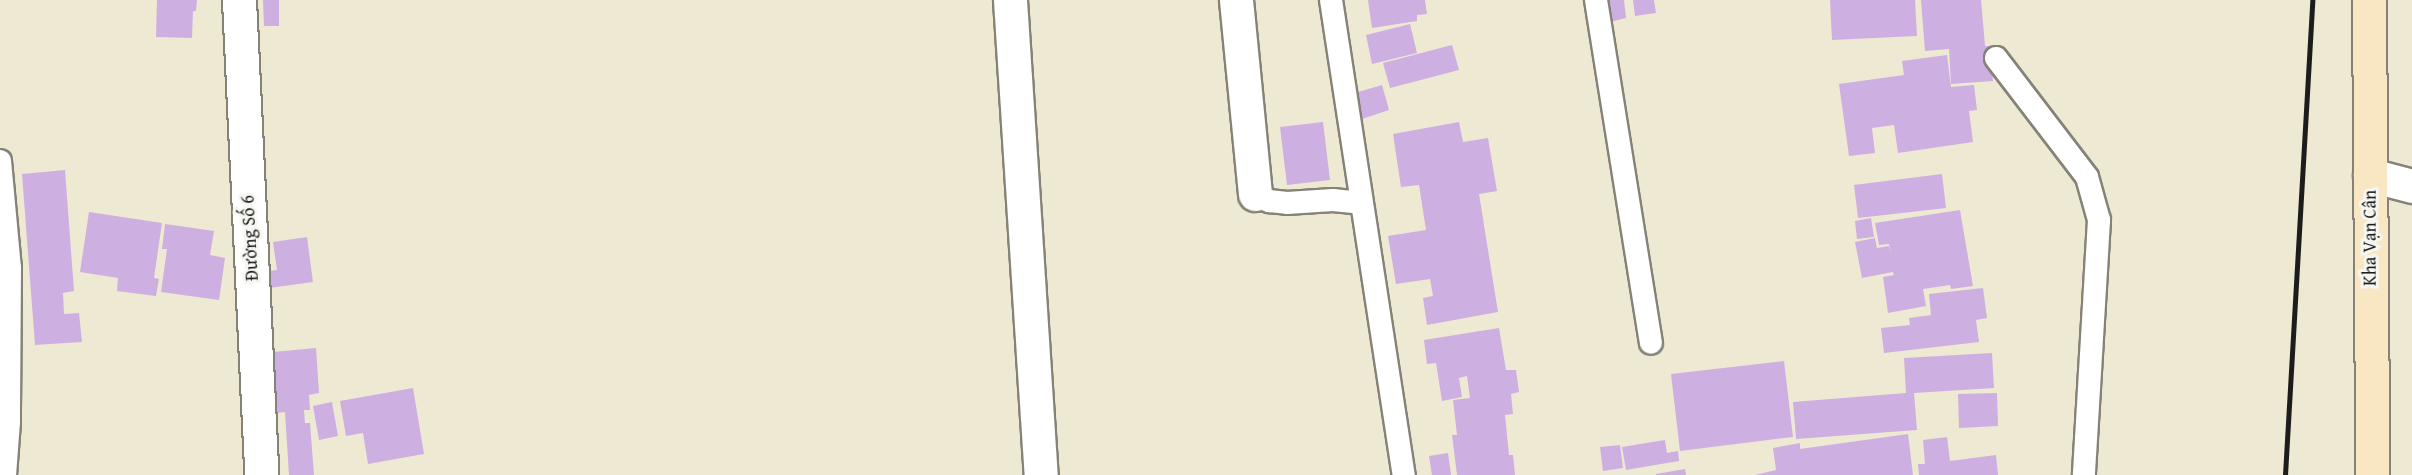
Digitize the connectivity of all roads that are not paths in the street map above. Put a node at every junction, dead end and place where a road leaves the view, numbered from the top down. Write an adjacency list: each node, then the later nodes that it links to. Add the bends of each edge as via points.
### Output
1 (239, 0): 17 (street, Đường Số 6)
2 (1010, 0): 18 (street)
3 (1236, 0): 11 (street)
4 (1331, 0): 12 (lane)
5 (1596, 0): 14 (lane)
6 (2369, 0): 9 (street, Kha Vạn Cân)
7 (1996, 58): 20 (lane, via 2087,177 2099,220)
8 (0, 161): 13 (lane)
9 (2370, 175): 10 (street); 21 (street, Kha Vạn Cân)
10 (2412, 186)
11 (1255, 194): 12 (lane, via 1287,203)
12 (1361, 203): 19 (lane)
13 (5, 267): 15 (lane)
14 (1651, 343)
15 (4, 421): 16 (lane)
16 (5, 475)
17 (261, 475)
18 (1041, 475)
19 (1404, 475)
20 (2084, 475)
21 (2372, 475)

